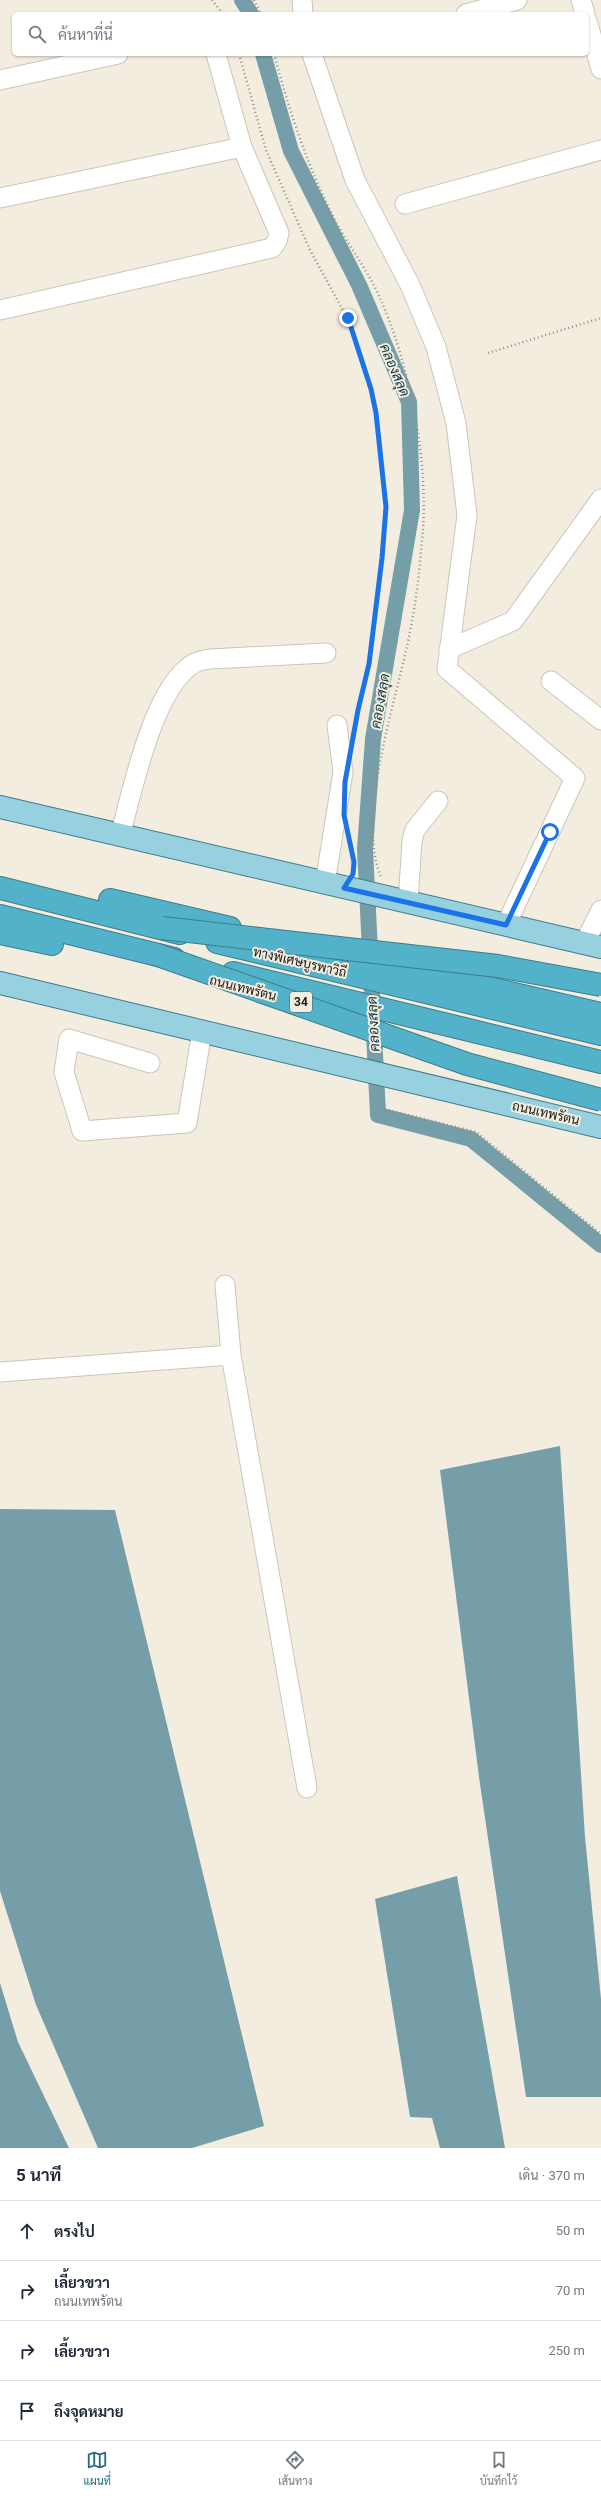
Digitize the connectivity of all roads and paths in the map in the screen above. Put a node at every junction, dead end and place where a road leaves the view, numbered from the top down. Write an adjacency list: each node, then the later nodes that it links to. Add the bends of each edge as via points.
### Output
1 (212, 0): 6 (path)
2 (254, 0): 7 (path)
3 (302, 0): 8 (street)
4 (517, 0): 9 (street)
5 (581, 0): 10 (street)
6 (221, 12)
7 (260, 12)
8 (303, 12)
9 (473, 12)
10 (584, 12)
11 (589, 28): 17 (street)
12 (109, 56): 18 (street)
13 (217, 56): 19 (street)
14 (240, 56): 31 (path, via 266,150 310,250 350,323 376,413 385,491 385,521 369,664)
15 (275, 56): 39 (path, via 316,180 333,217 380,296 415,409 423,494 423,527 417,591 377,780 373,818 380,875)
16 (313, 56): 27 (street, via 355,180 410,285 436,347 456,423 467,515)
17 (601, 70)
18 (0, 80)
19 (242, 147): 21 (street); 23 (street, via 279,233 272,248)
20 (601, 150): 22 (street)
21 (0, 198)
22 (405, 204)
23 (0, 310)
24 (601, 318): 25 (path)
25 (488, 353)
26 (601, 499): 27 (street, via 513,621)
27 (449, 649): 42 (street, via 446,669 575,778)
28 (326, 653): 34 (street, via 210,659 194,663 183,672 149,729)
29 (551, 681): 30 (street)
30 (601, 720)
31 (345, 728): 37 (street)
32 (438, 801): 39 (street, via 415,830)
33 (0, 807): 34 (main road)
34 (120, 836): 37 (main road)
35 (349, 841): 37 (path, via 354,870 352,877)
36 (0, 873): 49 (highway)
37 (341, 887): 39 (main road, via 386,898)
38 (0, 888): 43 (highway, ทางพิเศษบูรพาวิถี)
39 (409, 894): 42 (main road)
40 (601, 910): 45 (street)
41 (0, 916): 46 (highway, ทางพิเศษบูรพาวิถี)
42 (506, 925): 45 (main road)
43 (162, 928): 48 (highway, bridge, via 498,966); 51 (highway, ทางพิเศษบูรพาวิถี, bridge)
44 (0, 933): 54 (highway, ถนนเทพรัตน / 34, via 162,968)
45 (592, 945)
46 (155, 954): 52 (highway, ทางพิเศษบูรพาวิถี, bridge); 56 (highway, bridge, via 467,1064)
47 (0, 983): 50 (main road, ถนนเทพรัตน)
48 (601, 985)
49 (601, 1014)
50 (202, 1031): 53 (street, via 187,1123 82,1131 64,1072 69,1040); 55 (main road, ถนนเทพรัตน)
51 (601, 1034)
52 (601, 1062)
53 (150, 1063)
54 (601, 1077)
55 (398, 1078): 57 (main road, ถนนเทพรัตน); 58 (path, via 383,1092 385,1109 476,1132)
56 (601, 1100)
57 (601, 1127)
58 (601, 1234)
59 (225, 1285): 60 (street)
60 (231, 1355): 61 (street); 62 (street)
61 (0, 1372)
62 (307, 1788)

